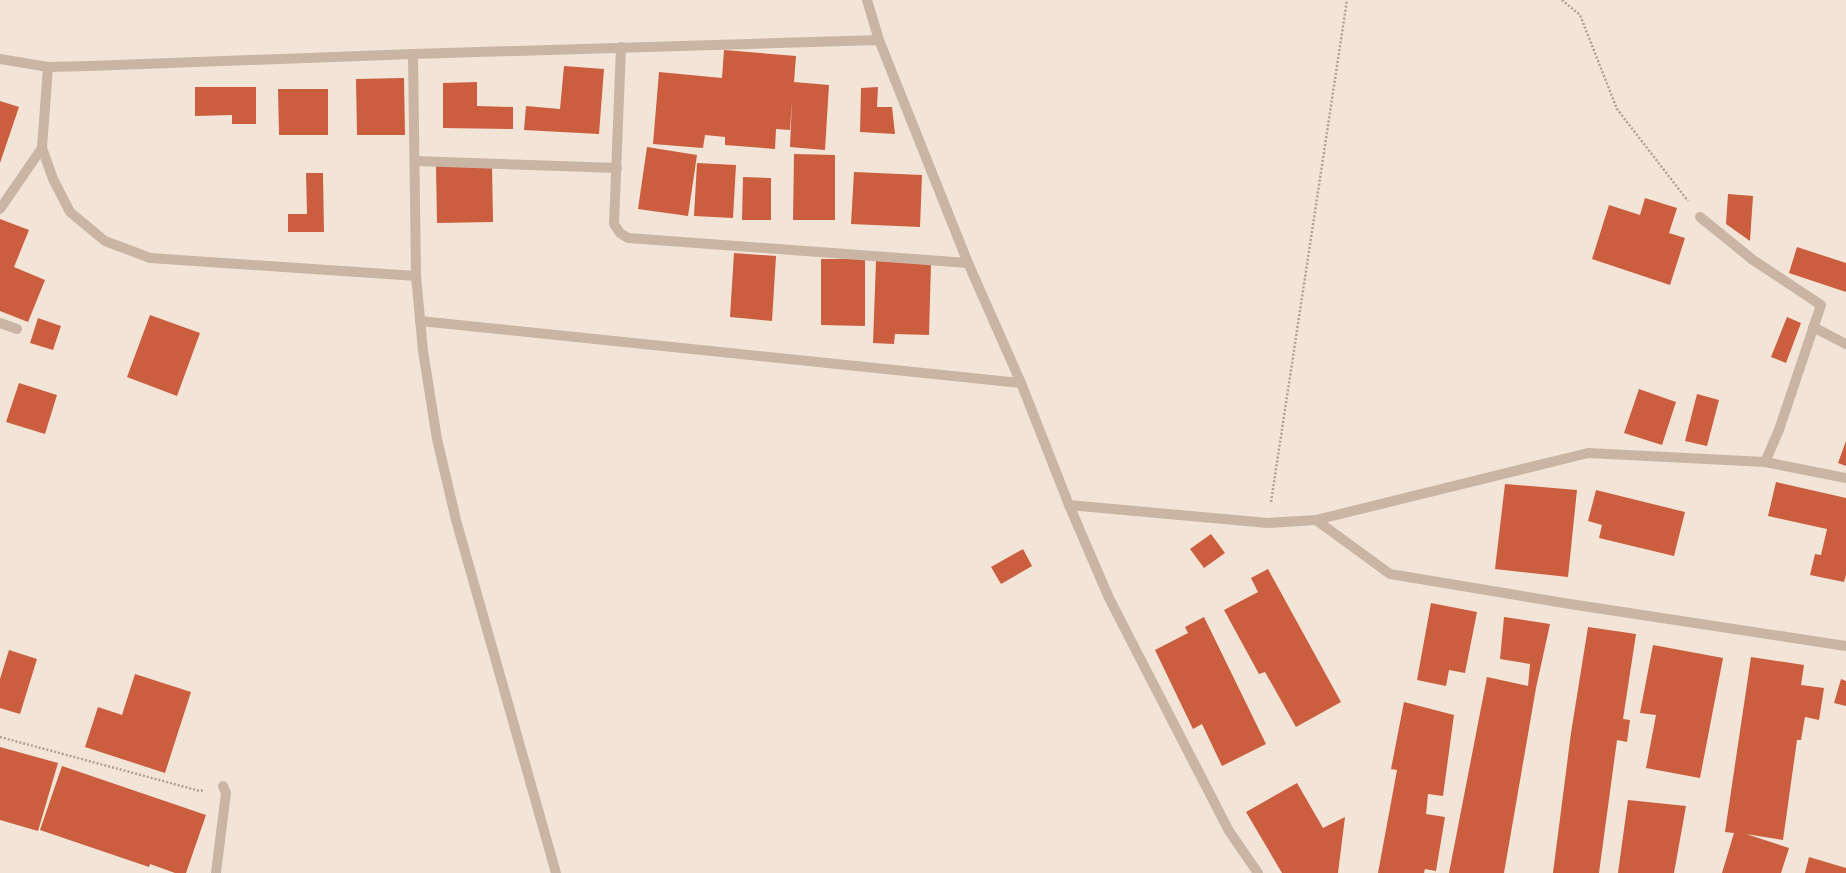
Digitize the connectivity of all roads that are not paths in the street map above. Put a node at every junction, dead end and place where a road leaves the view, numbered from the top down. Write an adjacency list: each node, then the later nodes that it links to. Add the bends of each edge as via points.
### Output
1 (867, 0): 2 (street)
2 (879, 40): 3 (street); 12 (street)
3 (621, 47): 4 (street); 9 (street)
4 (413, 54): 6 (street); 8 (street)
5 (0, 59): 6 (street)
6 (48, 67): 7 (street)
7 (42, 148): 10 (street); 13 (street, via 53,179 70,212 105,241 150,258)
8 (415, 161): 9 (street); 13 (street)
9 (617, 168): 12 (street, via 614,224 620,233 628,238)
10 (0, 209)
11 (1700, 217): 16 (street, via 1753,260 1821,305)
12 (968, 263): 19 (street)
13 (416, 276): 14 (street)
14 (420, 321): 19 (street); 27 (street, via 437,439 456,520)
15 (0, 323): 17 (street)
16 (1813, 327): 18 (street); 20 (street, via 1779,430)
17 (17, 328)
18 (1846, 344)
19 (1021, 383): 22 (street)
20 (1765, 462): 21 (street); 23 (street, via 1588,453)
21 (1846, 478)
22 (1069, 505): 23 (street, via 1268,523); 28 (street, via 1112,605 1229,831)
23 (1316, 520): 24 (street, via 1390,574)
24 (1846, 646)
25 (223, 786): 26 (street, via 226,793)
26 (216, 873)
27 (556, 873)
28 (1258, 873)

